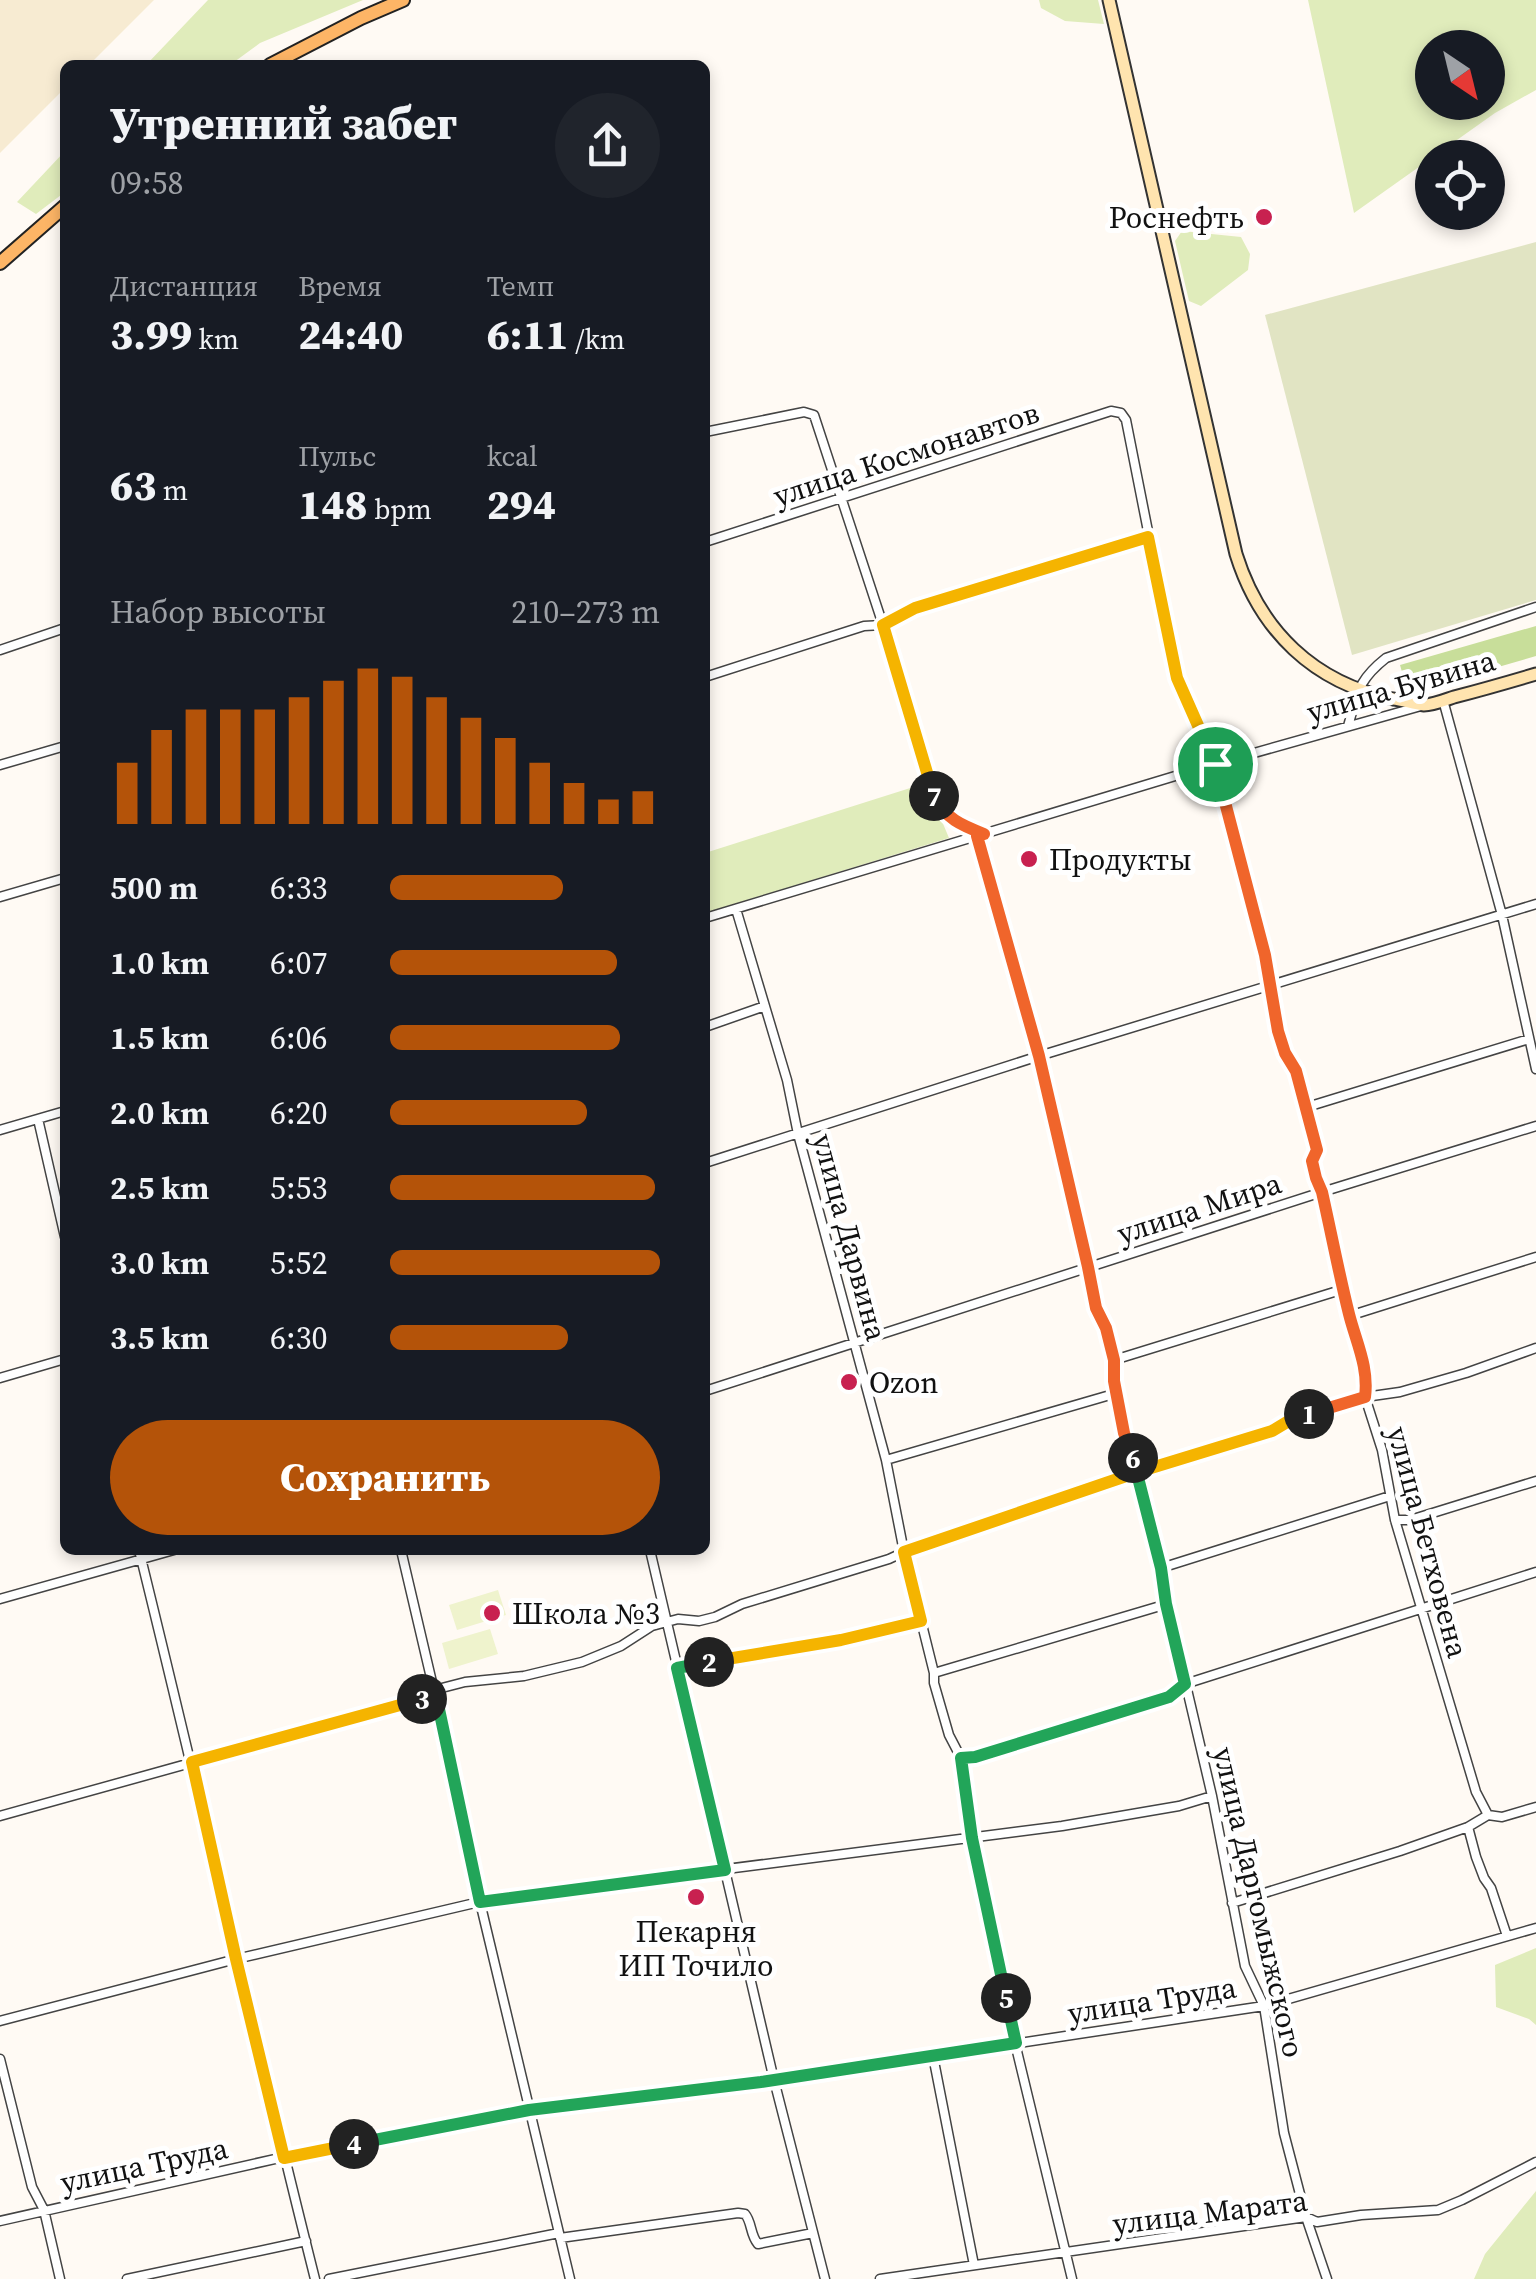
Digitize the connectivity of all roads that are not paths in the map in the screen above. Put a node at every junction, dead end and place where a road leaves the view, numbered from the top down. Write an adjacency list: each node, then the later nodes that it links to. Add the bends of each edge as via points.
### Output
1 (402, 0): 3 (main road)
2 (1108, 0): 17 (street, via 1242,573 1282,638 1322,672)
3 (280, 60)
4 (60, 210): 5 (main road)
5 (0, 263)
6 (1121, 413): 8 (street, улица Космонавтов); 9 (street, улица Бетховена)
7 (710, 431): 8 (street, via 814,415)
8 (840, 499): 10 (street, улица Космонавтов); 12 (street)
9 (1148, 537): 12 (street, via 915,608); 22 (street, улица Бетховена, via 1177,678)
10 (710, 540)
11 (1536, 607): 17 (street, улица Бувина, via 1392,654)
12 (883, 625): 16 (street); 24 (street, via 935,800 958,824)
13 (60, 630): 14 (street)
14 (0, 650)
15 (1536, 674): 18 (street, улица Бувина)
16 (710, 675)
17 (1358, 689): 19 (street); 20 (street)
18 (1443, 700): 19 (street, улица Бувина); 29 (street)
19 (1426, 705): 20 (street, улица Бувина)
20 (1348, 726): 22 (street, улица Бувина)
21 (60, 747): 23 (street)
22 (1215, 764): 24 (street, улица Бувина); 31 (street, улица Бетховена)
23 (0, 765)
24 (981, 835): 28 (street, улица Бувина); 35 (street, улица Даргомыжского)
25 (60, 879): 26 (street)
26 (0, 897)
27 (1536, 904): 29 (street)
28 (736, 908): 30 (street, улица Бувина); 32 (street, улица Дарвина)
29 (1502, 915): 31 (street); 34 (street)
30 (710, 916)
31 (1270, 984): 35 (street); 37 (street, улица Бетховена, via 1278,1031)
32 (765, 1006): 33 (street); 42 (street, улица Дарвина)
33 (710, 1025)
34 (1529, 1039): 36 (street); 37 (street)
35 (1039, 1056): 42 (street); 47 (street, улица Даргомыжского)
36 (1536, 1070)
37 (1307, 1107): 44 (street, улица Бетховена)
38 (60, 1112): 39 (street)
39 (38, 1119): 41 (street); 45 (street)
40 (1536, 1126): 44 (street, улица Мира)
41 (0, 1130)
42 (798, 1134): 43 (street); 50 (street, улица Дарвина)
43 (710, 1162)
44 (1322, 1192): 47 (street, улица Мира); 48 (street, улица Бетховена)
45 (60, 1216)
46 (1536, 1257): 49 (street)
47 (1088, 1267): 50 (street, улица Мира); 53 (street, улица Даргомыжского)
48 (1344, 1289): 49 (street, улица Бетховена); 53 (street)
49 (1349, 1316): 57 (street, улица Бетховена, via 1363,1358)
50 (854, 1342): 55 (street, улица Мира); 58 (street, улица Дарвина)
51 (1536, 1348): 57 (street)
52 (60, 1360): 54 (street)
53 (1114, 1360): 56 (street, улица Даргомыжского)
54 (0, 1378)
55 (710, 1388)
56 (1117, 1393): 58 (street); 59 (street, улица Даргомыжского)
57 (1365, 1397): 59 (street); 61 (street, улица Бетховена)
58 (886, 1460): 63 (street, улица Дарвина)
59 (1138, 1472): 63 (street); 67 (street, улица Даргомыжского)
60 (1536, 1480): 62 (street)
61 (1390, 1496): 62 (street, улица Бетховена); 67 (street)
62 (1395, 1520): 71 (street, улица Бетховена)
63 (904, 1552): 72 (street, улица Дарвина); 73 (street, via 715,1617)
64 (140, 1555): 69 (street); 79 (street)
65 (402, 1555): 77 (street)
66 (651, 1555): 73 (street)
67 (1161, 1568): 70 (street, улица Даргомыжского)
68 (1536, 1572): 71 (street)
69 (0, 1600)
70 (1166, 1604): 75 (street); 76 (street, улица Даргомыжского)
71 (1420, 1608): 76 (street); 82 (street, улица Бетховена)
72 (921, 1621): 74 (street); 75 (street, улица Дарвина)
73 (666, 1622): 74 (street); 77 (street, via 582,1662)
74 (677, 1668): 86 (street)
75 (934, 1672): 78 (street, улица Дарвина)
76 (1185, 1684): 78 (street, via 1169,1697); 80 (street, улица Даргомыжского)
77 (435, 1692): 79 (street); 87 (street)
78 (961, 1758): 85 (street, улица Дарвина)
79 (192, 1762): 83 (street); 91 (street)
80 (1212, 1796): 85 (street, via 1131,1816); 88 (street, улица Даргомыжского)
81 (1536, 1807): 82 (street, via 1502,1818)
82 (1488, 1815): 84 (street)
83 (0, 1816)
84 (1468, 1827): 88 (street); 90 (street)
85 (972, 1838): 86 (street); 94 (street, улица Дарвина)
86 (725, 1870): 87 (street); 97 (street)
87 (480, 1902): 91 (street); 98 (street)
88 (1232, 1903): 92 (street, улица Даргомыжского, via 1245,1966)
89 (1536, 1928): 90 (street, улица Труда)
90 (1507, 1936): 92 (street, улица Труда)
91 (236, 1959): 93 (street); 99 (street)
92 (1264, 2006): 94 (street, улица Труда); 102 (street, улица Даргомыжского, via 1284,2133)
93 (0, 2021)
94 (1016, 2043): 95 (street, улица Труда); 107 (street, улица Дарвина)
95 (933, 2056): 97 (street, улица Труда); 108 (street)
96 (0, 2058): 101 (street, via 32,2187)
97 (774, 2080): 98 (street, улица Труда); 104 (street)
98 (529, 2110): 99 (street, улица Труда); 105 (street)
99 (284, 2158): 101 (street, улица Труда); 106 (street)
100 (1536, 2162): 102 (street, улица Марата, via 1438,2210 1317,2222)
101 (44, 2210): 103 (street, улица Труда); 110 (street)
102 (1306, 2217): 107 (street, улица Марата); 118 (street, улица Даргомыжского)
103 (0, 2221)
104 (813, 2233): 105 (street, via 758,2244 748,2218 738,2213); 115 (street)
105 (559, 2236): 113 (street); 114 (street)
106 (306, 2241): 111 (street); 112 (street)
107 (1065, 2252): 108 (street, улица Марата); 117 (street, улица Дарвина)
108 (974, 2266): 109 (street, улица Марата)
109 (941, 2275): 116 (street, улица Марата)
110 (60, 2279)
111 (127, 2279)
112 (316, 2279)
113 (330, 2279)
114 (570, 2279)
115 (824, 2279)
116 (880, 2279)
117 (1072, 2279)
118 (1328, 2279)

